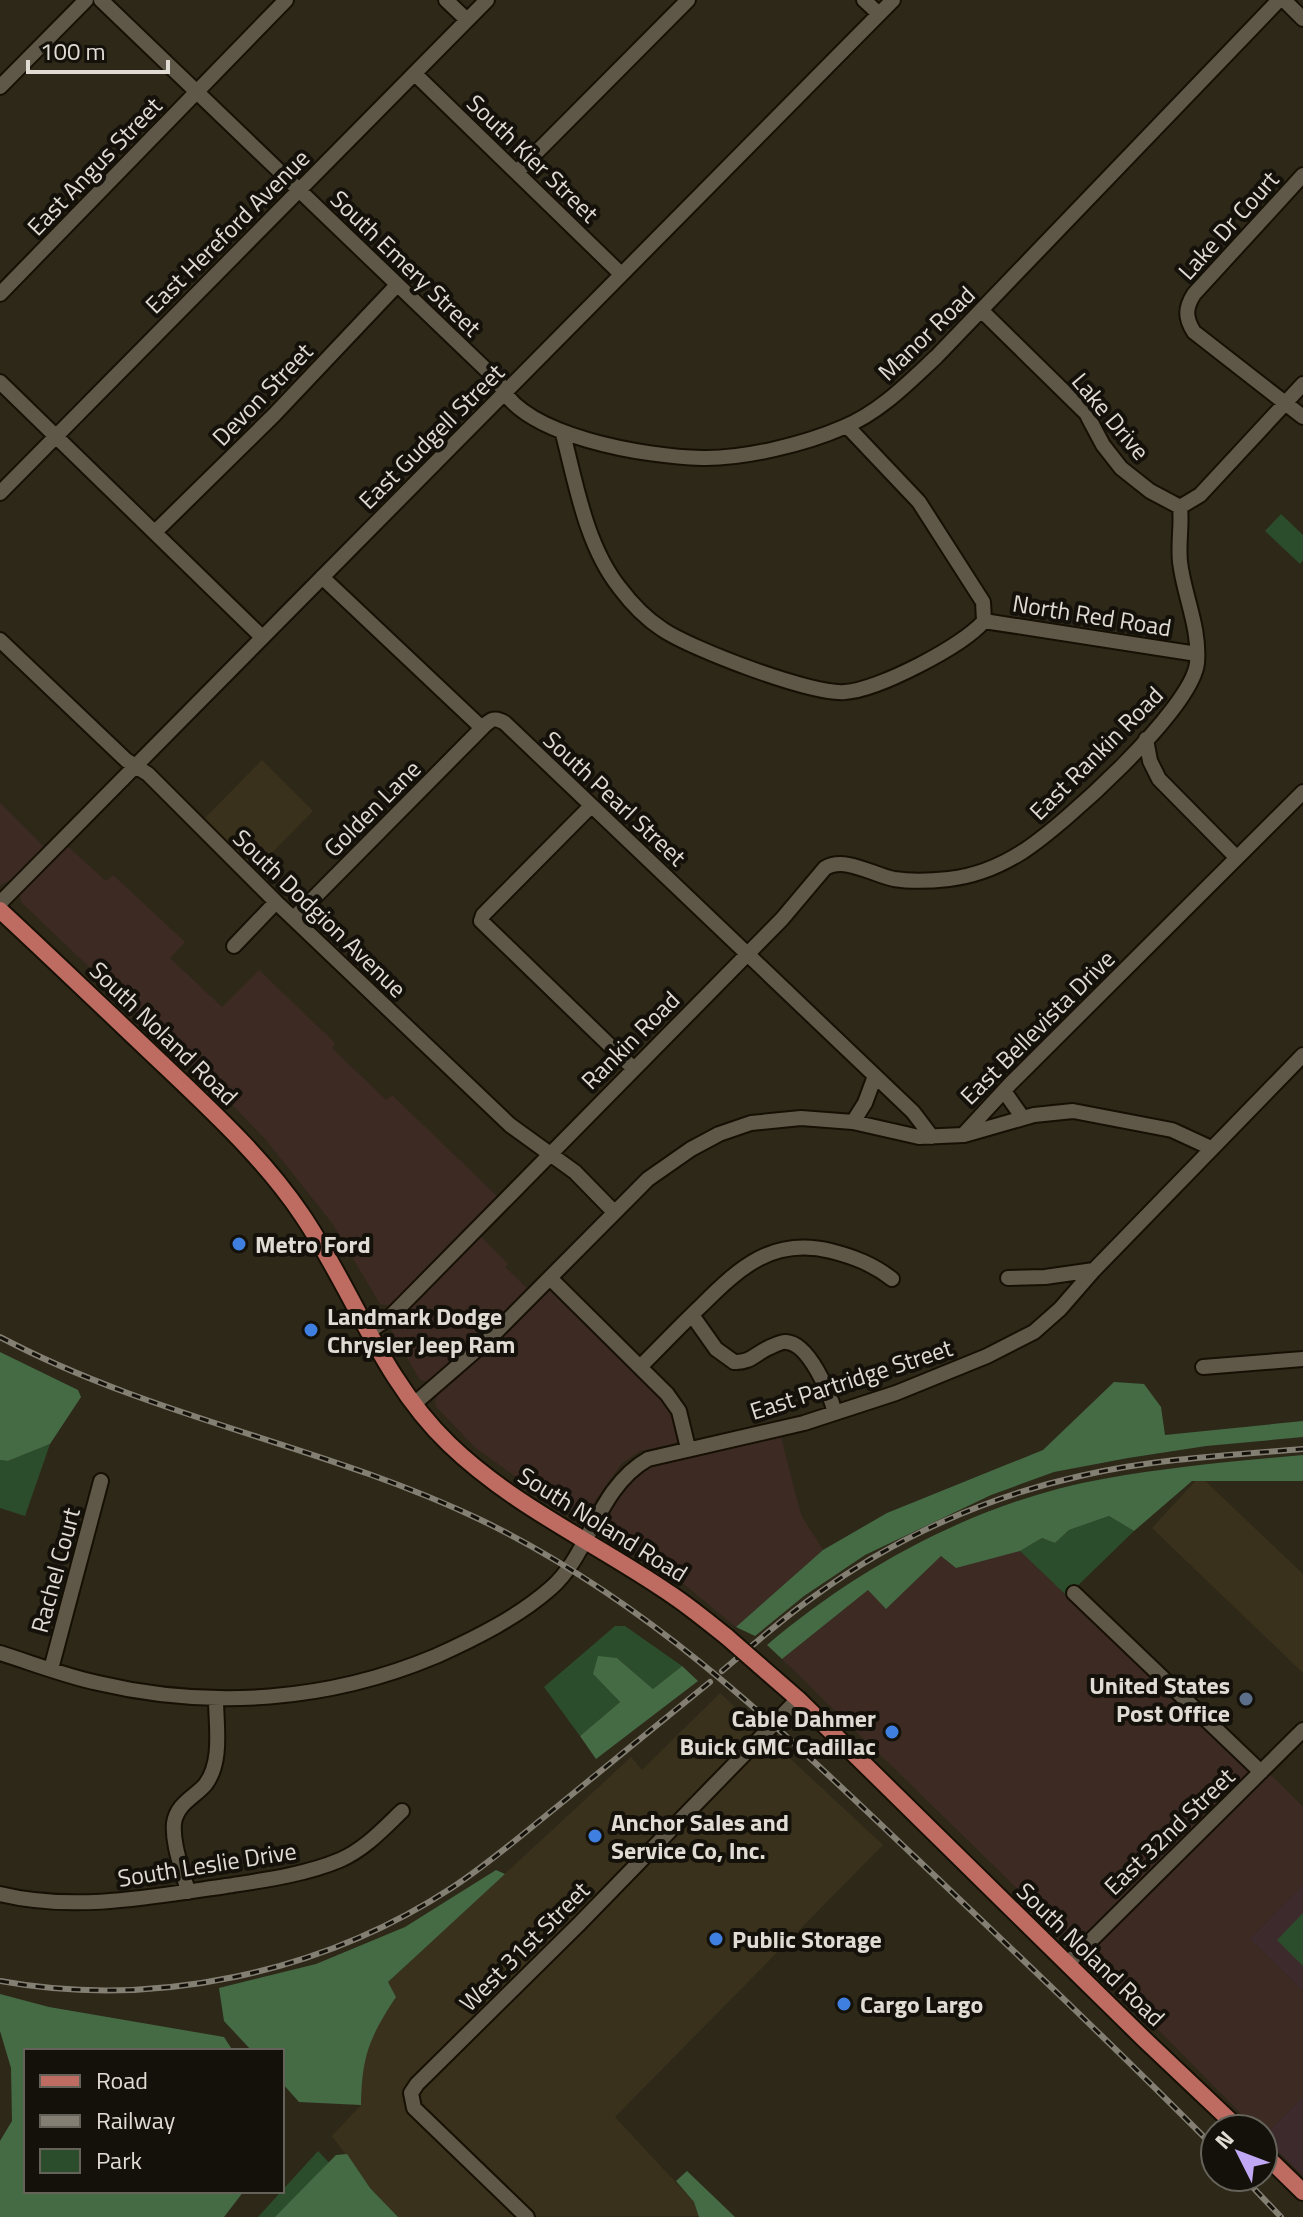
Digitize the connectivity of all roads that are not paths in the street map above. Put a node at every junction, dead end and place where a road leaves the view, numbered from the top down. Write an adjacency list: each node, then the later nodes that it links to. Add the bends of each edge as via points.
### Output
1 (86, 0): 14 (street)
2 (101, 0): 15 (street, South Emery Street)
3 (286, 0): 15 (street, East Angus Street)
4 (446, 0): 12 (street)
5 (487, 0): 12 (street, East Hereford Avenue)
6 (688, 0): 16 (street)
7 (864, 0): 10 (street)
8 (893, 0): 10 (street, East Gudgell Street)
9 (1281, 0): 11 (street); 22 (street, Manor Road)
10 (879, 14): 19 (street, East Gudgell Street)
11 (1303, 19)
12 (467, 20): 13 (street, East Hereford Avenue)
13 (415, 74): 16 (street, South Kier Street); 18 (street, East Hereford Avenue)
14 (0, 87)
15 (197, 92): 18 (street, South Emery Street); 21 (street, East Angus Street)
16 (517, 172): 19 (street, South Kier Street)
17 (1303, 175): 26 (street, Lake Dr Court, via 1194,294 1186,312 1194,332)
18 (298, 190): 20 (street, South Emery Street); 30 (street, East Hereford Avenue)
19 (621, 274): 25 (street, East Gudgell Street)
20 (397, 285): 25 (street, South Emery Street, via 499,382); 33 (street, Devon Street)
21 (0, 294)
22 (981, 310): 28 (street, Manor Road, via 895,395); 32 (street, Lake Drive, via 1086,413 1121,468)
23 (0, 382): 30 (street)
24 (1303, 384): 26 (street)
25 (503, 394): 29 (street, Manor Road); 34 (street, East Gudgell Street)
26 (1284, 403): 27 (street); 32 (street, via 1200,495)
27 (1303, 417)
28 (847, 426): 29 (street, Manor Road, via 780,447 702,458); 35 (street, via 919,502 983,602)
29 (563, 434): 35 (street, North Red Road, via 603,565 641,613 685,642 810,688 843,693 917,666 974,633)
30 (56, 436): 31 (street, East Hereford Avenue); 33 (street)
31 (0, 493)
32 (1180, 507): 38 (street, East Rankin Road, via 1180,562 1195,618)
33 (156, 531): 36 (street)
34 (322, 577): 36 (street, East Gudgell Street); 39 (street)
35 (984, 621): 38 (street, North Red Road)
36 (262, 637): 41 (street, East Gudgell Street)
37 (0, 640): 41 (street, South Dodgion Avenue)
38 (1197, 654): 40 (street, East Rankin Road, via 1186,693)
39 (482, 728): 43 (street, South Pearl Street, via 491,719 500,720); 49 (street, Golden Lane)
40 (1146, 739): 44 (street, via 1159,779); 45 (street, East Rankin Road, via 1041,838 1006,861)
41 (135, 766): 46 (street, South Dodgion Avenue); 47 (street, East Gudgell Street)
42 (1303, 792): 44 (street, East Bellevista Drive)
43 (591, 806): 51 (street, South Pearl Street); 53 (street, via 481,921)
44 (1236, 857): 55 (street, East Bellevista Drive)
45 (954, 879): 51 (street, Rankin Road, via 896,879 830,858)
46 (276, 902): 49 (street, South Dodgion Avenue); 50 (street)
47 (0, 903)
48 (0, 910): 68 (main road, South Noland Road, via 258,1160 302,1215)
49 (294, 918): 61 (street, South Dodgion Avenue, via 510,1125)
50 (234, 946)
51 (748, 953): 53 (street, Rankin Road); 54 (street, South Pearl Street)
52 (1303, 1055): 60 (street, East Partridge Street)
53 (633, 1068): 61 (street, Rankin Road)
54 (875, 1076): 57 (street); 59 (street, South Pearl Street)
55 (1004, 1091): 56 (street); 58 (street, East Bellevista Drive)
56 (1023, 1118): 58 (street); 60 (street, via 1056,1111 1094,1114 1172,1130)
57 (853, 1122): 59 (street, East Bellevista Drive); 62 (street, East Bellevista Drive, via 785,1119 719,1134 648,1179)
58 (963, 1135): 59 (street, East Bellevista Drive)
59 (932, 1137)
60 (1211, 1148): 63 (street, East Partridge Street)
61 (549, 1154): 62 (street, South Dodgion Avenue); 68 (street, Rankin Road, via 388,1319)
62 (614, 1212): 64 (street, East Bellevista Drive)
63 (1094, 1270): 65 (street); 73 (street, East Partridge Street, via 1051,1317 1021,1340)
64 (550, 1278): 70 (street); 72 (street, East Bellevista Drive)
65 (1008, 1278)
66 (892, 1279): 67 (street, via 864,1260 818,1248 786,1249 749,1263)
67 (692, 1315): 70 (street); 73 (street, via 716,1349 734,1362 750,1360 785,1341 797,1345 814,1366)
68 (368, 1332): 72 (main road, South Noland Road)
69 (1303, 1359): 71 (street)
70 (641, 1366): 74 (street, via 679,1411)
71 (1203, 1367)
72 (414, 1404): 76 (main road, South Noland Road, via 484,1476)
73 (835, 1413): 74 (street, East Partridge Street)
74 (688, 1448): 76 (street, East Partridge Street, via 638,1464 616,1486)
75 (101, 1481): 79 (street, Rachel Court)
76 (584, 1540): 80 (street, East Partridge Street, via 554,1585 516,1613 466,1643 406,1669 321,1692); 81 (main road, South Noland Road, bridge, via 671,1594)
77 (1074, 1593): 83 (street)
78 (0, 1653): 79 (street, East Partridge Street)
79 (51, 1669): 80 (street, East Partridge Street, via 139,1691)
80 (216, 1699): 85 (street, via 214,1769 182,1804 174,1823)
81 (798, 1699): 87 (main road, South Noland Road); 91 (street, West 31st Street, via 411,2093 413,2105)
82 (1303, 1730): 83 (street, East 32nd Street)
83 (1261, 1772): 87 (street, East 32nd Street)
84 (402, 1811): 85 (street, South Leslie Drive, via 370,1842 340,1860 279,1877)
85 (188, 1892): 86 (street, South Leslie Drive, via 89,1904)
86 (0, 1894)
87 (1067, 1964): 88 (main road, South Noland Road)
88 (1222, 2113)
89 (1279, 2169): 90 (main road)
90 (1303, 2192)
91 (527, 2217)

